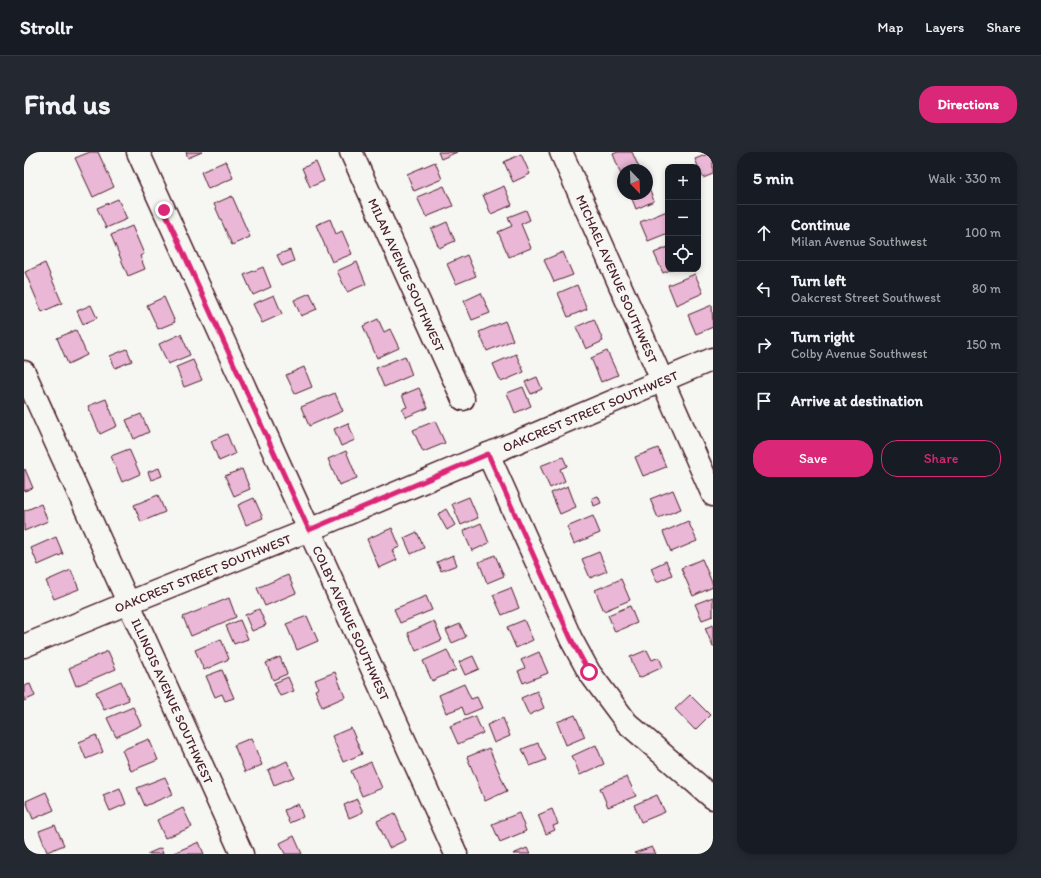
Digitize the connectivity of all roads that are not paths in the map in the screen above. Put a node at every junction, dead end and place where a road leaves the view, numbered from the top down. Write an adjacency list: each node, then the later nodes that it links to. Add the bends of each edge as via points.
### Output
1 (138, 152): 10 (street, COLBY AVENUE SOUTHWEST)
2 (351, 152): 7 (street, MILAN AVENUE SOUTHWEST)
3 (560, 152): 6 (street, MICHAEL AVENUE SOUTHWEST)
4 (713, 359): 6 (street, OAKCREST STREET SOUTHWEST)
5 (24, 372): 11 (street, ILLINOIS AVENUE SOUTHWEST)
6 (662, 380): 8 (street, OAKCREST STREET SOUTHWEST); 9 (street, MICHAEL AVENUE SOUTHWEST)
7 (463, 399)
8 (488, 454): 10 (street, OAKCREST STREET SOUTHWEST); 13 (street, via 568,632 589,672 627,723)
9 (713, 495)
10 (309, 530): 11 (street, OAKCREST STREET SOUTHWEST); 15 (street, COLBY AVENUE SOUTHWEST)
11 (128, 603): 12 (street, OAKCREST STREET SOUTHWEST); 14 (street, ILLINOIS AVENUE SOUTHWEST)
12 (24, 646)
13 (713, 798)
14 (242, 854)
15 (456, 854)

